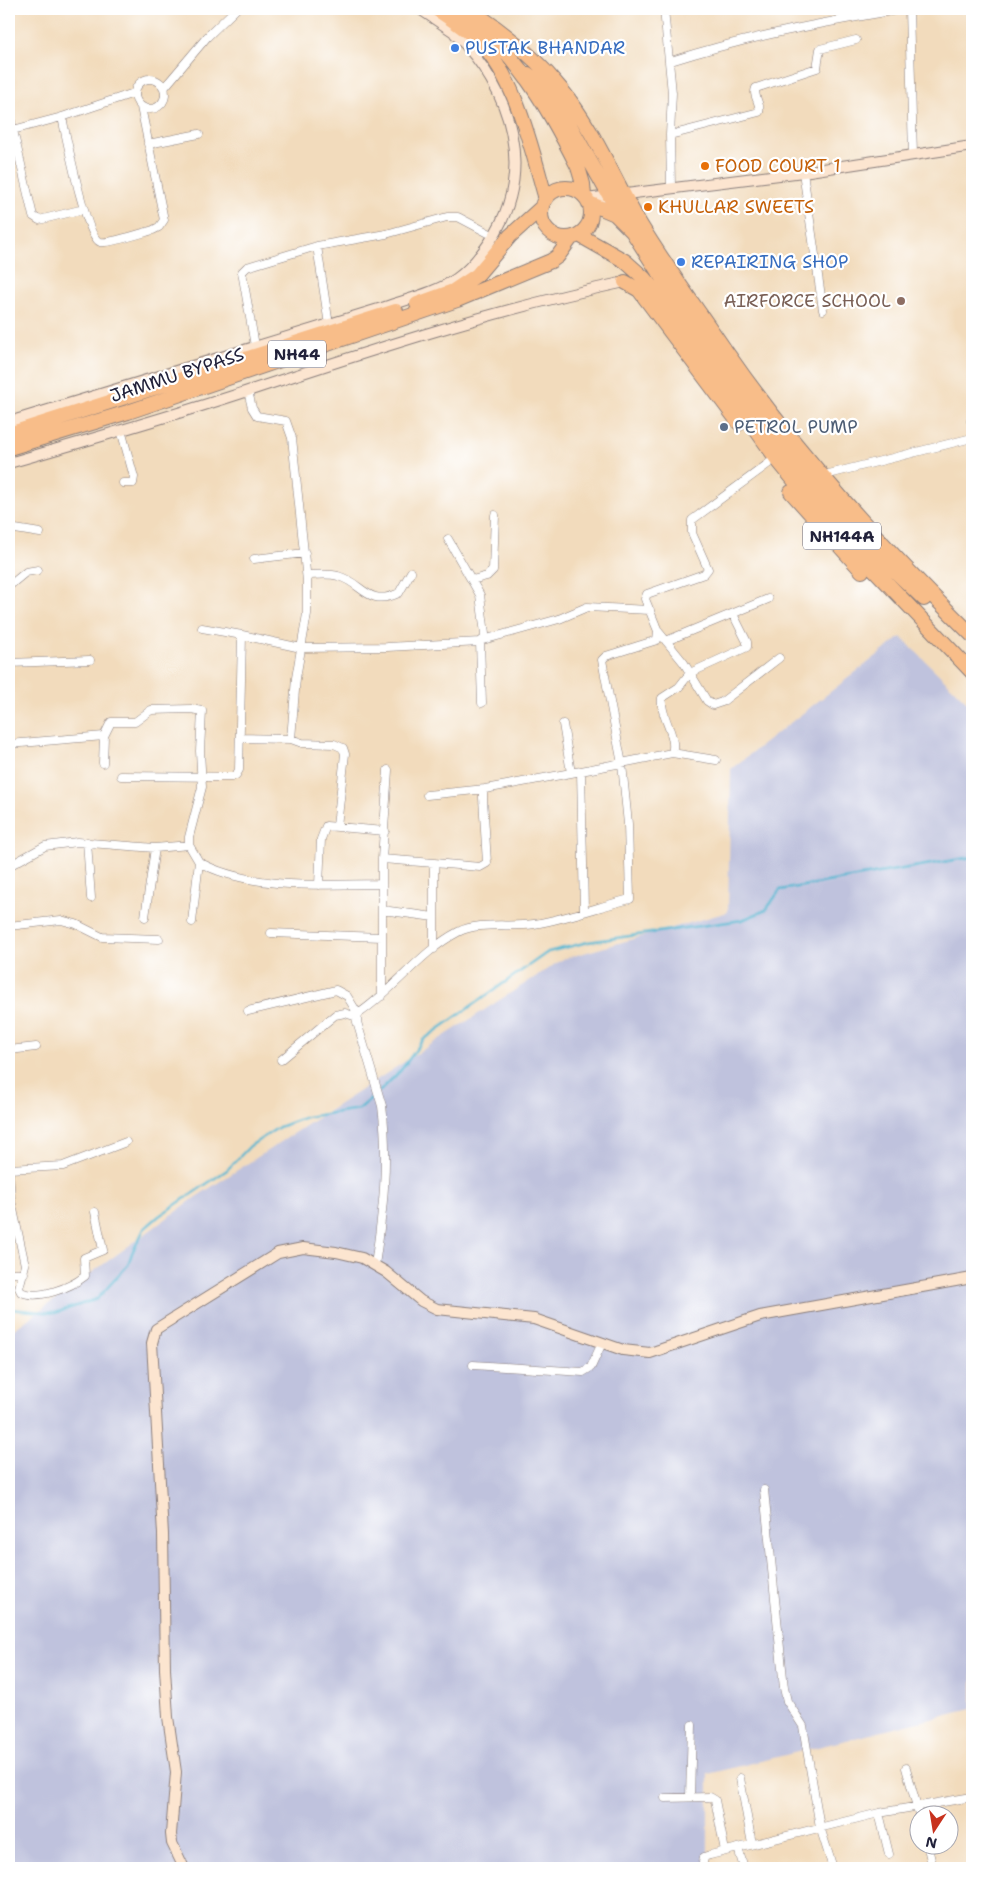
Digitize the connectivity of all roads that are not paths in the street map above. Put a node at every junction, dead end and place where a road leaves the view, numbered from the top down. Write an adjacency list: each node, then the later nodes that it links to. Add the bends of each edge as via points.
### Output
1 (236, 9): 14 (street, via 207,37)
2 (420, 9): 9 (street)
3 (436, 9): 10 (highway, NH44)
4 (457, 9): 10 (highway, NH44)
5 (664, 9): 12 (street)
6 (903, 9): 12 (street, via 710,48)
7 (909, 9): 24 (street)
8 (474, 12): 10 (street); 27 (highway, via 534,58 562,91)
9 (455, 34): 10 (street); 33 (street, via 486,69 511,127 511,198)
10 (485, 39): 13 (highway, NH44); 30 (highway, NH44, via 520,115)
11 (856, 40): 21 (street, via 820,49 817,68 756,88 754,93 759,112)
12 (671, 61): 21 (street)
13 (520, 68): 28 (highway, via 544,86 558,104); 29 (highway, NH44, via 578,168)
14 (164, 88): 15 (street, via 157,80 147,79 138,84); 16 (street, via 165,98 160,106)
15 (134, 93): 16 (street); 18 (street)
16 (141, 107): 22 (street)
17 (9, 113): 19 (street)
18 (62, 117): 19 (street); 31 (street)
19 (10, 131): 31 (street, via 35,219)
20 (199, 134): 22 (street)
21 (670, 135): 26 (street)
22 (148, 144): 31 (street, via 164,220 159,227 100,242 92,235)
23 (972, 146): 24 (street)
24 (913, 155): 25 (street)
25 (803, 172): 26 (street); 37 (street)
26 (671, 186): 27 (street)
27 (624, 192): 28 (street); 40 (highway, via 644,230)
28 (610, 195): 29 (street); 32 (highway)
29 (586, 199): 30 (highway, NH44, via 576,191 560,190); 32 (highway, NH144A); 34 (highway, NH44, via 591,219 588,226)
30 (544, 203): 34 (highway, NH44, via 543,223 548,230 563,238); 47 (highway, JAMMU BYPASS / NH44, via 477,275 452,291)
31 (84, 209)
32 (624, 221): 41 (highway, NH144A)
33 (494, 236): 35 (street, via 453,216 386,234); 38 (street, via 479,257 442,287)
34 (575, 236): 41 (highway, NH144A, via 625,261 644,278); 49 (highway, JAMMU BYPASS / NH44, via 551,262 457,300 128,412)
35 (316, 246): 38 (street); 39 (street, via 244,269)
36 (625, 282): 42 (street, via 539,301); 43 (highway, via 639,290)
37 (823, 310)
38 (329, 324): 39 (street)
39 (255, 346): 44 (street)
40 (727, 352): 41 (highway); 50 (highway)
41 (722, 374): 43 (highway); 45 (highway, NH144A)
42 (248, 391): 46 (street); 59 (street, via 257,416 286,422 290,429)
43 (717, 395): 51 (highway)
44 (9, 422)
45 (758, 424): 50 (highway, NH144A); 51 (highway, NH144A)
46 (121, 430): 52 (street); 54 (street, via 134,481)
47 (9, 434)
48 (972, 438): 53 (street)
49 (9, 448)
50 (799, 458): 53 (highway, NH144A)
51 (772, 461): 67 (street, via 692,520 690,528 707,565 707,572 647,594 645,599); 80 (highway, NH144A); 82 (highway, via 828,535)
52 (9, 463)
53 (815, 477): 71 (highway); 75 (highway, NH144A, via 877,554)
54 (123, 483)
55 (495, 515): 64 (street, via 493,570 487,576)
56 (9, 528): 57 (street)
57 (40, 533)
58 (448, 539): 64 (street)
59 (304, 553): 60 (street); 63 (street)
60 (254, 559)
61 (38, 570): 65 (street, via 26,572)
62 (411, 572): 63 (street, via 399,593 386,597 368,596 339,576)
63 (307, 575): 76 (street, via 307,614)
64 (472, 580): 73 (street, via 481,602 485,634)
65 (9, 586)
66 (768, 599): 68 (street)
67 (650, 610): 70 (street); 73 (street, via 587,607 559,619)
68 (733, 614): 74 (street); 81 (street, via 747,642 746,647)
69 (202, 628): 72 (street)
70 (658, 631): 74 (street); 92 (street, via 659,636 654,642 602,660)
71 (972, 635)
72 (242, 636): 76 (street); 86 (street)
73 (482, 641): 76 (street); 83 (street)
74 (666, 641): 81 (street)
75 (972, 647)
76 (301, 648): 87 (street)
77 (779, 658): 81 (street, via 722,702 713,705 707,701)
78 (90, 660): 79 (street)
79 (9, 663)
80 (972, 672)
81 (690, 673): 89 (street, via 662,698)
82 (972, 684)
83 (482, 703)
84 (563, 724): 95 (street)
85 (104, 736): 88 (street); 91 (street); 97 (street, via 111,722 135,722 151,710 198,709 203,713)
86 (240, 738): 87 (street); 97 (street, via 240,765 236,775)
87 (292, 739): 100 (street, via 343,748)
88 (9, 744)
89 (672, 753): 90 (street); 92 (street)
90 (716, 760)
91 (103, 763)
92 (622, 764): 94 (street); 113 (street, via 630,900)
93 (388, 770): 101 (street)
94 (581, 771): 95 (street); 113 (street)
95 (571, 773): 98 (street)
96 (121, 776): 97 (street)
97 (201, 777): 103 (street)
98 (486, 789): 99 (street); 107 (street, via 482,798 487,863 480,867)
99 (427, 795)
100 (337, 826): 101 (street); 110 (street, via 328,826 324,831 320,850)
101 (384, 831): 105 (street)
102 (87, 842): 104 (street); 108 (street, via 45,846); 111 (street)
103 (189, 845): 104 (street); 106 (street)
104 (154, 848): 114 (street)
105 (382, 859): 107 (street); 109 (street)
106 (199, 862): 110 (street, via 249,878); 116 (street)
107 (434, 863): 115 (street)
108 (9, 866)
109 (382, 884): 110 (street); 112 (street)
110 (320, 885)
111 (90, 898)
112 (382, 910): 115 (street); 119 (street)
113 (584, 910): 121 (street, via 534,924 466,929)
114 (145, 917)
115 (434, 917): 121 (street)
116 (192, 922)
117 (9, 926): 120 (street, via 61,920 102,937)
118 (270, 933): 119 (street)
119 (382, 937): 122 (street)
120 (159, 939)
121 (434, 949): 122 (street)
122 (382, 996): 124 (street)
123 (248, 1011): 124 (street, via 336,990 347,996)
124 (357, 1015): 127 (street, via 335,1015); 132 (street, via 384,1119 386,1177)
125 (36, 1047): 126 (street)
126 (9, 1050)
127 (281, 1060)
128 (126, 1142): 129 (street, via 62,1166)
129 (9, 1169): 130 (street)
130 (10, 1200): 134 (street, via 24,1259)
131 (95, 1212): 134 (street, via 103,1250 84,1258 85,1276 56,1290 32,1296 19,1290)
132 (375, 1264): 136 (street, via 421,1301 437,1309 529,1318); 155 (street, via 336,1252 303,1248 290,1250 267,1260 153,1333 163,1534 165,1669 176,1772 170,1834)
133 (9, 1273): 134 (street)
134 (24, 1273)
135 (972, 1278): 136 (street, via 760,1316 650,1352 623,1350)
136 (602, 1343): 137 (street, via 591,1367 583,1372)
137 (473, 1365)
138 (764, 1490): 149 (street, via 784,1688 787,1701 803,1726)
139 (692, 1725): 142 (street)
140 (906, 1768): 145 (street)
141 (740, 1778): 150 (street)
142 (690, 1797): 144 (street); 152 (street, via 715,1800)
143 (972, 1797): 146 (street)
144 (665, 1798)
145 (916, 1804)
146 (943, 1804)
147 (908, 1811): 148 (street)
148 (879, 1813): 149 (street); 153 (street)
149 (820, 1827): 150 (street); 158 (street)
150 (752, 1844): 151 (street)
151 (738, 1848): 152 (street); 157 (street)
152 (725, 1851): 156 (street, via 704,1856)
153 (889, 1854)
154 (930, 1854): 159 (street)
155 (184, 1868)
156 (702, 1868)
157 (744, 1868)
158 (833, 1868)
159 (933, 1868)

